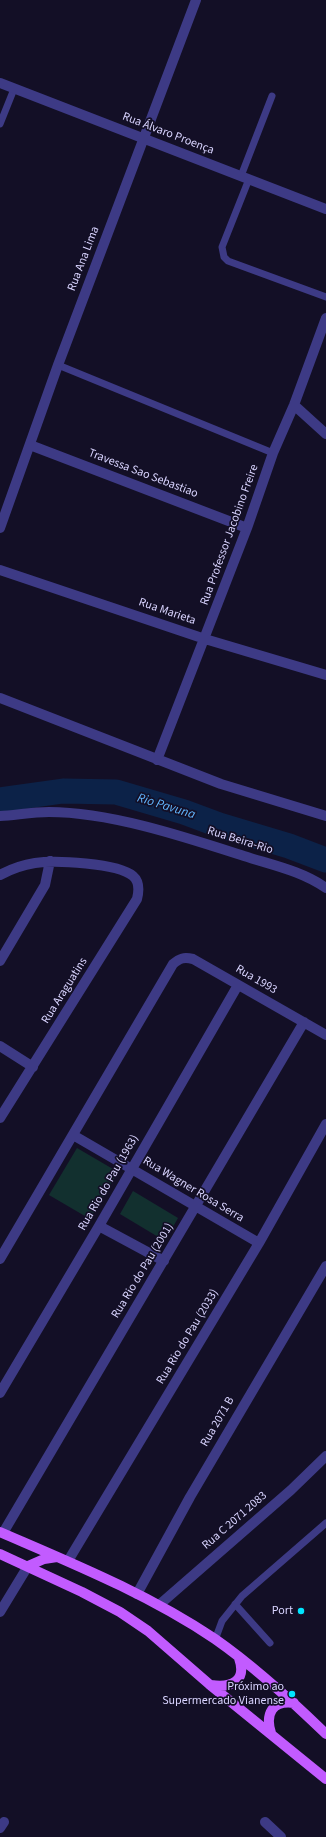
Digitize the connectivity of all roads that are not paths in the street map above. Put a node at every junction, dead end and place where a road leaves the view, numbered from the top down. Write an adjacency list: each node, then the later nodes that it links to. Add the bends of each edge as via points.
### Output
1 (196, 0): 6 (street, Rua Ana Lima)
2 (0, 84): 3 (street, Rua Álvaro Proença)
3 (14, 89): 5 (lane); 6 (street, Rua Álvaro Proença)
4 (272, 96): 7 (lane)
5 (0, 124)
6 (144, 138): 7 (street, Rua Álvaro Proença); 11 (street, Rua Ana Lima)
7 (245, 177): 8 (street, Rua Álvaro Proença); 9 (lane, via 222,247 224,257 228,261)
8 (326, 209)
9 (326, 297)
10 (326, 318): 12 (street, Rua Professor Jacobino Freire)
11 (58, 365): 14 (street, Rua Ana Lima); 15 (lane)
12 (294, 405): 13 (street); 15 (street, Rua Professor Jacobino Freire)
13 (326, 434)
14 (30, 445): 16 (street, Rua Ana Lima); 17 (street, Travessa Sao Sebastiao)
15 (274, 453): 17 (street, Rua Professor Jacobino Freire)
16 (0, 528)
17 (247, 528): 19 (street, Rua Professor Jacobino Freire)
18 (0, 570): 19 (street, Rua Marieta)
19 (205, 639): 20 (street, Rua Marieta); 22 (street, Rua Professor Jacobino Freire)
20 (326, 675)
21 (0, 698): 22 (street)
22 (157, 760): 24 (street, via 220,784)
23 (0, 816): 27 (street, Rua Beira-Rio, via 48,812 88,815 122,822 209,845 296,873)
24 (326, 816)
25 (50, 861): 26 (street, via 20,866); 28 (street, via 45,885); 33 (street, Rua Araguatins, via 98,864 124,871 133,875 139,887 137,899)
26 (0, 874)
27 (326, 888)
28 (0, 961)
29 (238, 985): 30 (street, Rua 1993); 36 (street, Rua 1993, via 193,958 185,957 173,964); 37 (street, Rua Rio do Pau (1963))
30 (304, 1022): 31 (street, Rua 1993); 38 (street, Rua Rio do Pau (2001))
31 (326, 1035)
32 (0, 1046): 33 (street)
33 (33, 1067): 34 (street, Rua Araguatins)
34 (0, 1118)
35 (326, 1124): 40 (street, Rua Rio do Pau (2033))
36 (73, 1135): 37 (street, Rua Wagner Rosa Serra); 41 (street)
37 (131, 1168): 38 (street, Rua Wagner Rosa Serra); 39 (street, Rua Rio do Pau (1963))
38 (196, 1207): 40 (street, Rua Wagner Rosa Serra); 42 (street, Rua Rio do Pau (2001))
39 (100, 1226): 42 (street); 44 (street, Rua Rio do Pau (1963))
40 (259, 1244): 50 (street, Rua Rio do Pau (2033))
41 (0, 1259)
42 (164, 1261): 47 (street, Rua Rio do Pau (2001))
43 (326, 1266): 52 (street, Rua 2071 B, via 190,1497)
44 (0, 1393)
45 (326, 1456): 54 (street, Rua C 2071 2083, via 291,1490)
46 (326, 1523): 53 (lane)
47 (1, 1533): 49 (main road)
48 (0, 1554): 51 (main road)
49 (57, 1557): 50 (main road); 51 (main road)
50 (68, 1561): 52 (main road)
51 (28, 1566): 55 (street); 59 (main road, via 120,1612 148,1631)
52 (138, 1594): 54 (main road)
53 (234, 1604): 56 (lane, via 222,1621); 57 (lane)
54 (159, 1605): 56 (main road)
55 (0, 1612)
56 (215, 1640): 58 (main road)
57 (270, 1643)
58 (239, 1658): 59 (main road, via 242,1665 237,1680 223,1687); 60 (main road)
59 (209, 1684): 61 (main road)
60 (294, 1704): 61 (main road, via 286,1702 272,1709 268,1716); 62 (main road)
61 (271, 1733): 63 (main road)
62 (326, 1734)
63 (326, 1779)
64 (265, 1822): 65 (street)
65 (281, 1837)

